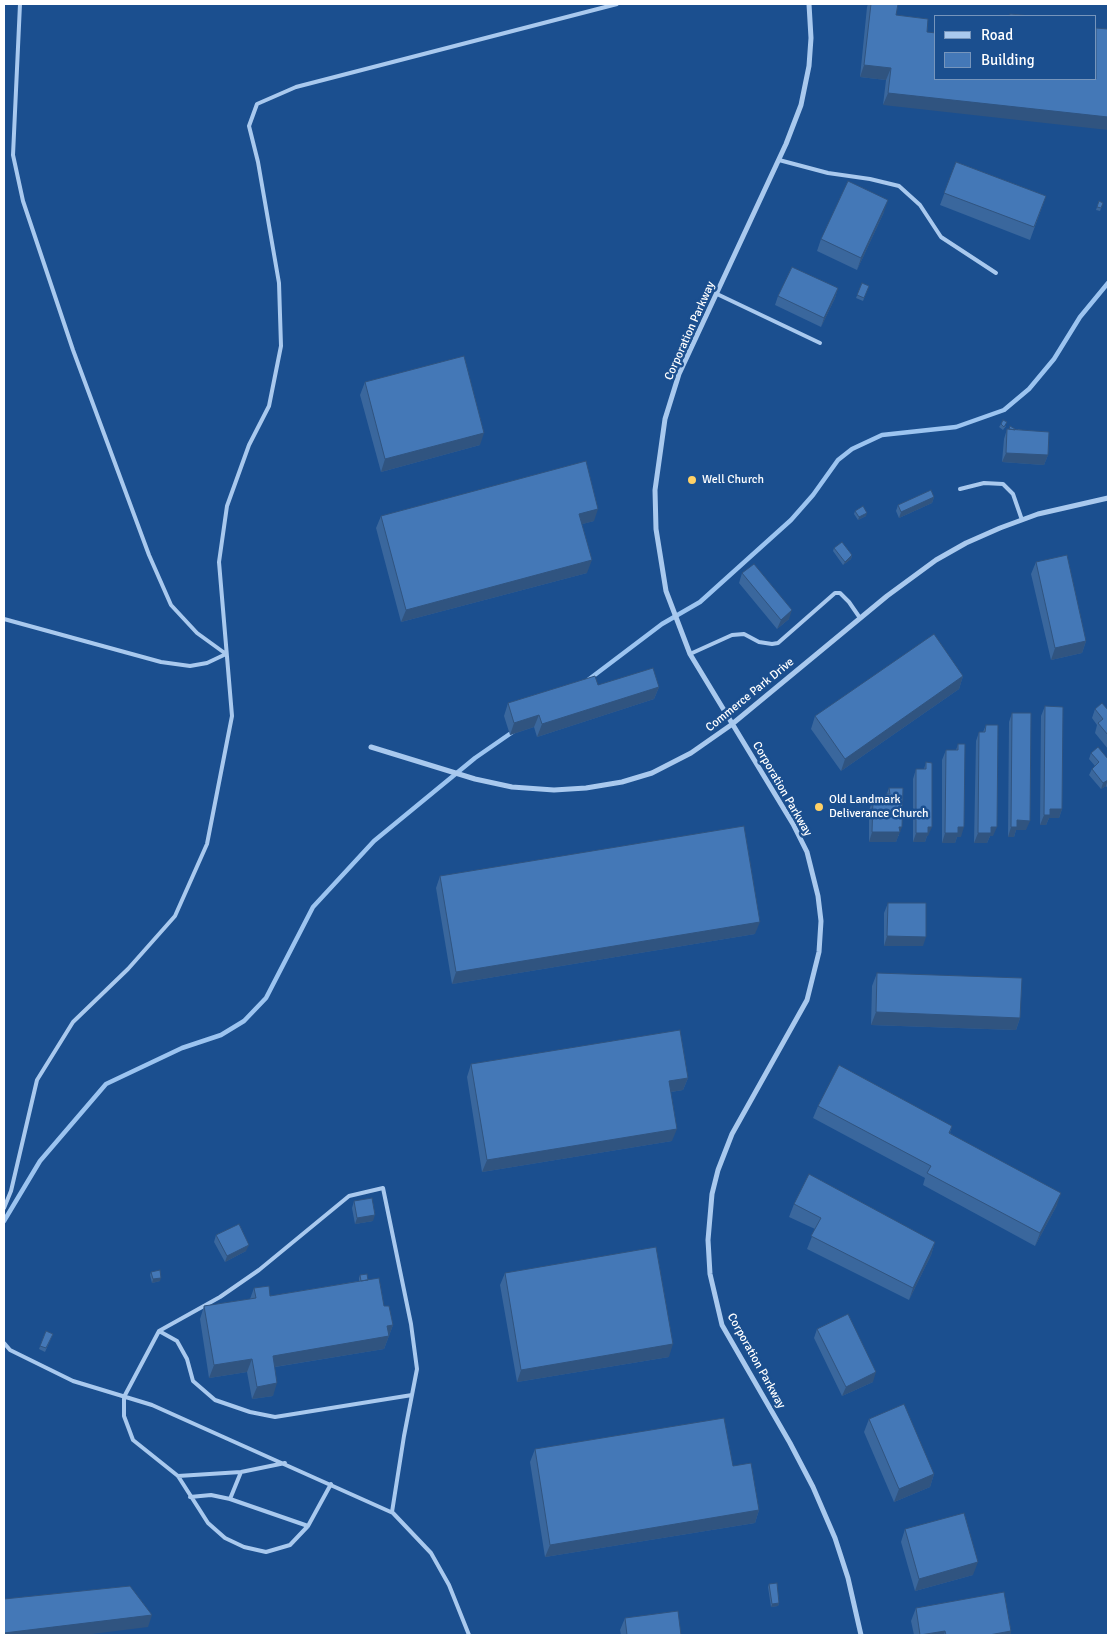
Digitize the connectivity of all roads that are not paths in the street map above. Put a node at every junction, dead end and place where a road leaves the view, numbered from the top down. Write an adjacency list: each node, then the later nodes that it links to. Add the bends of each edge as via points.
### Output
1 (20, 4): 13 (lane, via 13,155 23,201 73,350 163,588 171,605 197,633)
2 (617, 4): 13 (lane, via 296,87 257,104 249,126 279,283 281,346 269,406 249,446 227,506 219,562)
3 (809, 4): 4 (street, Corporation Parkway, via 812,38 802,104)
4 (779, 160): 5 (lane, via 899,186 920,205 941,237); 6 (street, Corporation Parkway)
5 (996, 273)
6 (717, 294): 7 (lane); 14 (street, Corporation Parkway, via 676,383 665,419 655,490 656,529 666,592)
7 (820, 343)
8 (960, 489): 10 (lane, via 984,483 1003,484 1013,494)
9 (1108, 498): 10 (street, Commerce Park Drive)
10 (1022, 520): 11 (street, Commerce Park Drive, via 966,543 936,560)
11 (860, 618): 14 (lane, via 849,602 840,593 835,593 778,642 772,644 744,634 732,635); 15 (street, Commerce Park Drive)
12 (4, 619): 13 (lane, via 161,662 190,666 207,663)
13 (226, 654): 17 (lane, via 232,716 207,844 175,916 128,970 73,1022 37,1080 11,1191)
14 (690, 654): 15 (street, Corporation Parkway)
15 (731, 725): 16 (street, Commerce Park Drive, via 691,754 652,772 622,782 562,790 512,787 475,779); 31 (street, Corporation Parkway, via 807,852 820,921 819,952 807,1000 732,1134 718,1170 708,1220 710,1274 722,1325 790,1443 835,1538)
16 (371, 747)
17 (4, 1208)
18 (159, 1331): 20 (lane, via 177,1341 187,1359 193,1381 215,1400 250,1412 275,1417); 20 (lane, via 220,1297 259,1270 349,1196 383,1188 415,1351 417,1369); 21 (lane)
19 (4, 1344): 21 (lane, via 73,1381)
20 (412, 1395): 28 (lane)
21 (124, 1397): 22 (lane, via 152,1405); 24 (lane, via 124,1416 133,1440)
22 (285, 1463): 23 (lane); 25 (lane)
23 (241, 1472): 24 (lane); 27 (lane)
24 (178, 1476): 26 (lane)
25 (331, 1484): 28 (lane); 29 (lane)
26 (190, 1497): 27 (lane, via 211,1495); 29 (lane, via 208,1523 225,1538 244,1547 266,1552 290,1545)
27 (230, 1499): 29 (lane)
28 (392, 1512): 30 (lane, via 431,1553 449,1585)
29 (308, 1526)
30 (469, 1635)
31 (861, 1635)

